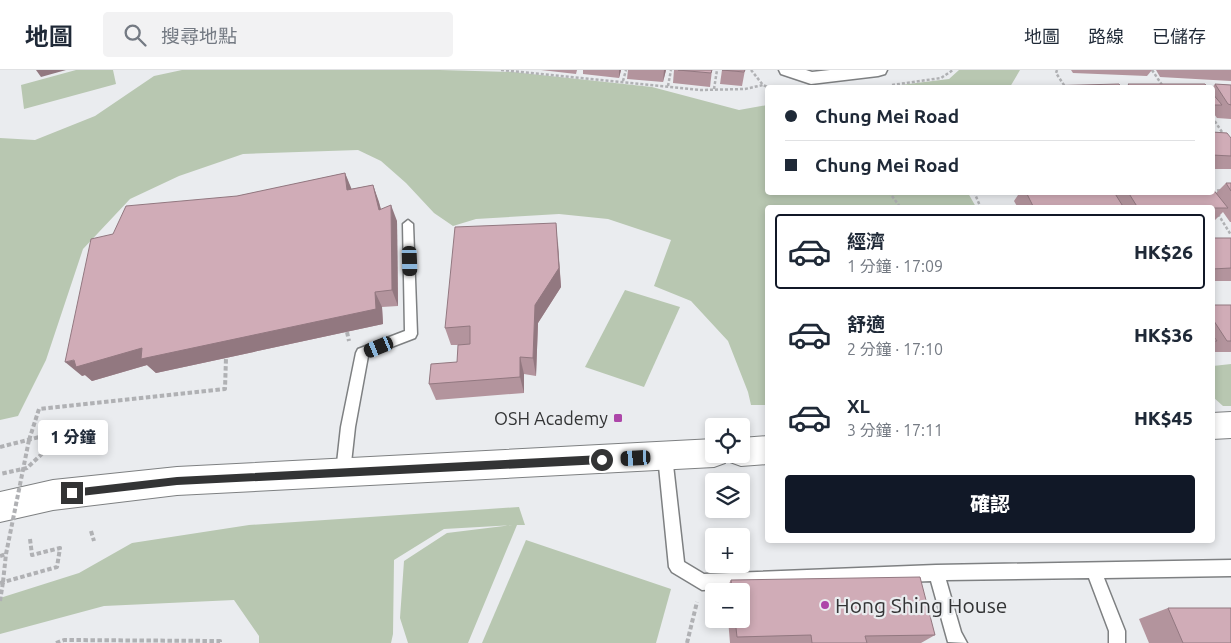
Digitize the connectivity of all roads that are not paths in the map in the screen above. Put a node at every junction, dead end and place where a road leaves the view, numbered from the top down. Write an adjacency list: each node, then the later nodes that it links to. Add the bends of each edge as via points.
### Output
1 (788, 70): 2 (street, via 811,78)
2 (883, 78)
3 (408, 224): 10 (lane, via 411,334 362,354 348,427)
4 (1231, 425): 5 (street)
5 (1215, 426)
6 (765, 450): 7 (street)
7 (750, 451)
8 (705, 454): 9 (street)
9 (665, 456): 10 (street); 14 (lane, via 677,567 702,582)
10 (344, 472): 11 (street, via 177,481 53,495)
11 (0, 506)
12 (1231, 568): 13 (lane)
13 (1093, 569): 14 (lane); 16 (lane, via 1117,631)
14 (936, 573): 15 (lane, via 954,636)
15 (959, 643)
16 (1117, 643)

